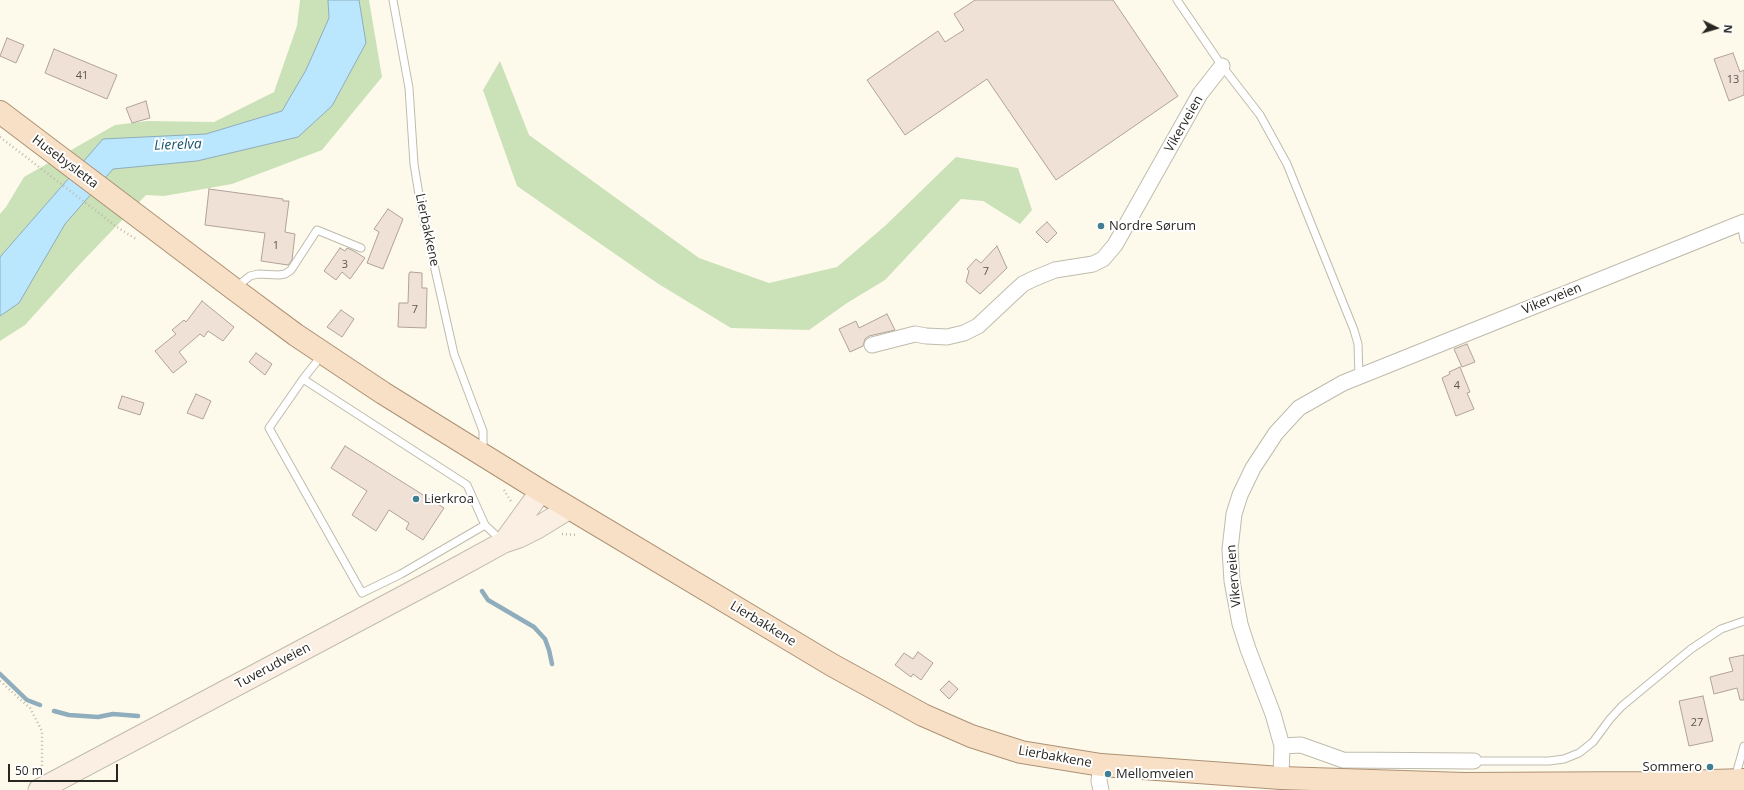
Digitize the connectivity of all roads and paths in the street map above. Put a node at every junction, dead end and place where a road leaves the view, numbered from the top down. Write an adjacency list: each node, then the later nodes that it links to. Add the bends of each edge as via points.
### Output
1 (393, 0): 16 (lane, Lierbakkene, via 409,88 414,164 421,207 454,354 483,431 482,444)
2 (1177, 0): 3 (lane)
3 (1222, 66): 12 (street, Vikerveien, via 1200,94 1115,245 1103,259 1093,264 1055,270 1023,284 978,326 964,333 947,337 915,334); 14 (lane, via 1260,115 1287,164 1354,330 1358,344)
4 (0, 112): 6 (main road, Husebysletta)
5 (0, 137): 7 (path)
6 (131, 212): 11 (main road, Lierbakkene)
7 (111, 222)
8 (1742, 223): 9 (lane); 14 (street, Vikerveien)
9 (1744, 239)
10 (361, 248): 11 (lane, via 317,230 286,274 250,276)
11 (234, 289): 13 (main road, Lierbakkene)
12 (872, 344)
13 (323, 353): 15 (lane); 16 (main road, Lierbakkene)
14 (1359, 376): 25 (street, Vikerveien, via 1308,402 1291,416 1266,445 1245,484 1234,514 1230,549 1236,610)
15 (302, 379): 19 (lane, via 467,485); 19 (lane, via 269,428 362,593 401,574)
16 (477, 453): 17 (main road, Lierbakkene)
17 (541, 491): 18 (main road, Lierbakkene); 20 (main road, Tuverudveien)
18 (567, 507): 20 (main road, Tuverudveien, via 537,528); 28 (main road, Lierbakkene, via 832,665 929,718 996,745 1047,757)
19 (485, 525): 20 (lane)
20 (504, 542): 31 (main road, Tuverudveien)
21 (1744, 621): 23 (lane)
22 (1744, 625): 23 (lane)
23 (1730, 626): 27 (lane, via 1696,645 1632,697 1610,719 1593,742 1579,753 1549,761)
24 (0, 681): 31 (path, via 30,708 42,731)
25 (1282, 746): 27 (street, via 1301,745 1343,760); 29 (street, Vikerveien)
26 (1744, 746): 30 (lane, Lierbakkene)
27 (1474, 761)
28 (1101, 765): 29 (main road, Lierbakkene); 32 (street)
29 (1281, 778): 30 (main road, Lierbakkene, via 1464,784 1632,784)
30 (1739, 780)
31 (41, 790)
32 (1100, 790)

